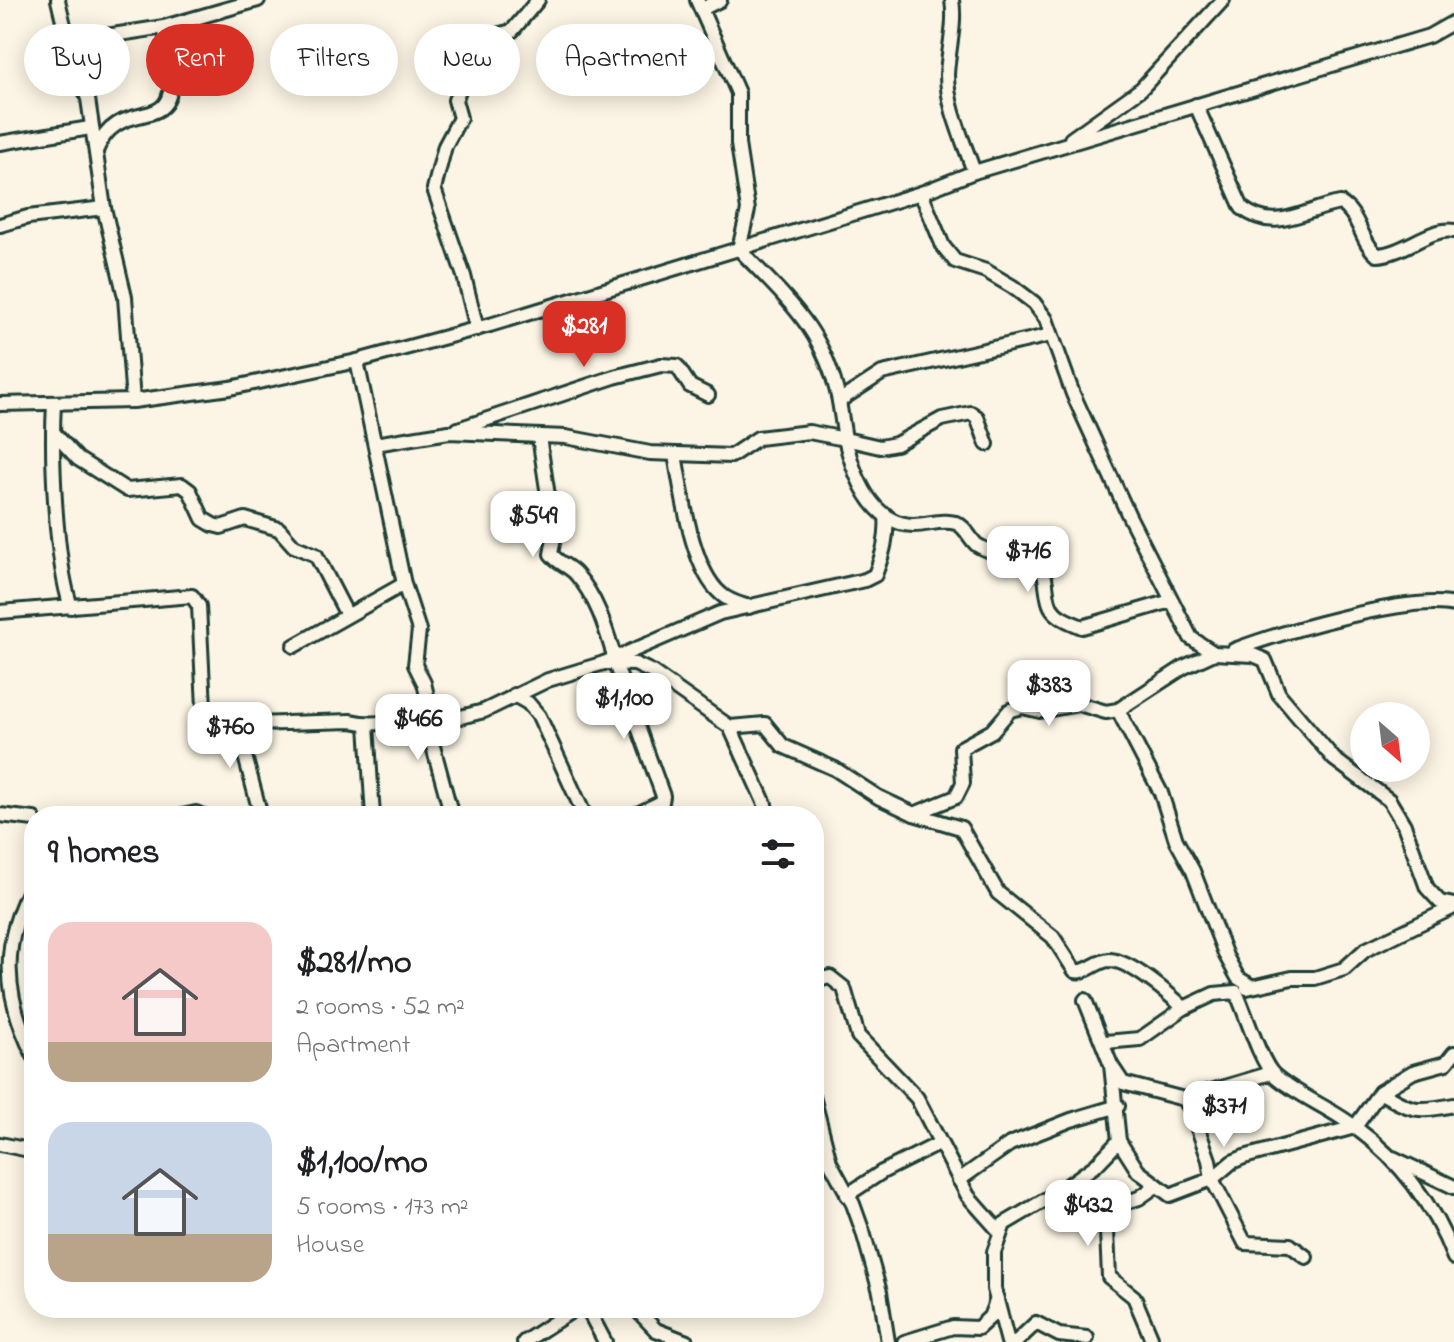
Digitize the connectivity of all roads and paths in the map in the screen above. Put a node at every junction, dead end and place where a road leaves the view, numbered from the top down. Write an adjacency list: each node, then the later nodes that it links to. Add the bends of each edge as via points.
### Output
1 (58, 0): 10 (street)
2 (258, 0): 7 (street)
3 (538, 0): 25 (street, via 512,31 489,37 476,51 455,100 460,118 437,170 434,189)
4 (720, 0): 8 (street)
5 (952, 0): 19 (street, via 947,78)
6 (1223, 0): 17 (street, via 1141,89)
7 (233, 4): 11 (street)
8 (699, 4): 24 (street, via 738,93 738,144 748,210)
9 (1454, 22): 14 (street, via 1429,36)
10 (64, 24)
11 (173, 24)
12 (87, 96): 15 (street)
13 (170, 96): 18 (street, via 157,112 112,127)
14 (1196, 105): 17 (street); 23 (street, via 1242,208 1254,217 1268,223 1340,203 1350,210 1377,255)
15 (90, 128): 16 (street); 18 (street)
16 (0, 143)
17 (1062, 146): 19 (street)
18 (95, 152): 21 (street)
19 (974, 172): 20 (street)
20 (921, 193): 24 (street); 26 (street, via 943,246 955,261 986,271 1034,303)
21 (104, 208): 22 (street); 29 (street, via 125,297)
22 (0, 225)
23 (1454, 231)
24 (739, 249): 25 (street); 30 (street, via 825,349)
25 (477, 329): 27 (street)
26 (1051, 335): 30 (street, via 882,373); 43 (street, via 1073,394)
27 (357, 361): 29 (street, via 230,388); 37 (street)
28 (708, 395): 34 (street, via 690,386 677,366 661,365)
29 (133, 401): 31 (street)
30 (839, 401): 36 (street)
31 (54, 403): 32 (street); 33 (street)
32 (0, 404)
33 (53, 432): 46 (street); 49 (street, via 78,459 127,490 182,485 203,519 213,525 245,519 279,529 294,546 316,555)
34 (449, 432): 35 (street); 37 (street)
35 (539, 437): 39 (street); 52 (street, via 557,521 551,554 573,571 596,602)
36 (845, 439): 38 (street, via 880,447 896,444 942,419 971,413); 39 (street, via 809,432 758,438 731,456); 40 (street, via 858,483)
37 (375, 444): 41 (street)
38 (987, 444)
39 (675, 455): 47 (street, via 682,507 696,548 719,594)
40 (886, 515): 43 (street, via 911,525 944,520 961,525 976,544 992,552 1038,562 1050,607 1082,627); 47 (street, via 887,536 875,575)
41 (404, 584): 49 (street); 54 (street, via 419,630 415,665)
42 (1454, 593): 44 (street)
43 (1171, 601): 51 (street, via 1191,638)
44 (1430, 603): 45 (street); 51 (street, via 1324,623)
45 (1454, 605)
46 (71, 607): 48 (street); 56 (street, via 192,596 199,606 199,666 207,716 218,724)
47 (749, 607): 52 (street, via 720,613)
48 (0, 612)
49 (347, 615): 50 (street)
50 (294, 646)
51 (1220, 653): 55 (street, via 1184,667); 69 (street, via 1265,660 1279,694 1334,759 1389,800 1427,888 1440,902)
52 (611, 661): 53 (street); 58 (street, via 652,672); 63 (street, via 663,796)
53 (514, 695): 54 (street, via 453,719); 62 (street, via 539,716)
54 (428, 700): 57 (street, via 397,720); 61 (street, via 428,728)
55 (1118, 710): 65 (street, via 1079,704 1010,710 992,731 961,748 963,783 956,797); 71 (street, via 1155,780 1226,956 1238,978)
56 (237, 725): 57 (street); 59 (street, via 234,735)
57 (367, 725): 60 (street)
58 (730, 727): 64 (street); 65 (street, via 765,724 783,746)
59 (258, 806)
60 (372, 806)
61 (449, 806)
62 (580, 806)
63 (654, 806)
64 (765, 806)
65 (914, 814): 74 (street, via 961,828 998,893 1053,937 1075,971 1107,960 1119,962)
66 (0, 815): 67 (street)
67 (24, 818)
68 (24, 897): 75 (street, via 7,951 12,1011)
69 (1454, 906): 71 (street, via 1365,950 1344,969)
70 (824, 978): 87 (street, via 838,980 844,988 858,1036 917,1098)
71 (1251, 986): 72 (street)
72 (1236, 992): 74 (street, via 1214,994); 79 (street)
73 (1085, 1000): 78 (street)
74 (1184, 1008): 76 (street, via 1140,1039)
75 (24, 1036)
76 (1105, 1042)
77 (1454, 1053): 80 (street, via 1446,1063 1413,1072)
78 (1111, 1065): 81 (street, via 1123,1083); 83 (street)
79 (1271, 1073): 81 (street); 84 (street)
80 (1380, 1092): 82 (street, via 1408,1110); 84 (street)
81 (1184, 1099): 91 (street)
82 (1454, 1105)
83 (1118, 1106): 86 (street); 92 (street, via 1010,1144)
84 (1355, 1127): 90 (street); 91 (street, via 1244,1157)
85 (824, 1139): 95 (street)
86 (1119, 1141): 93 (street, via 1138,1171); 96 (street, via 1096,1165 1013,1218)
87 (940, 1143): 92 (street); 95 (street)
88 (0, 1144): 89 (street)
89 (24, 1149)
90 (1390, 1157): 94 (street); 98 (street, via 1442,1227)
91 (1212, 1179): 93 (street, via 1170,1195); 97 (street, via 1245,1243 1290,1245)
92 (959, 1180): 96 (street)
93 (1156, 1186): 103 (street, via 1106,1209 1105,1227 1109,1277 1134,1297)
94 (1454, 1187)
95 (847, 1195): 108 (street, via 880,1292)
96 (1000, 1232): 99 (street, via 994,1252)
97 (1306, 1257)
98 (1454, 1258)
99 (997, 1299): 109 (street, via 990,1317 978,1328 953,1327); 110 (street)
100 (561, 1318): 105 (street)
101 (592, 1318): 106 (street)
102 (645, 1318): 107 (street, via 656,1330)
103 (1151, 1337)
104 (1087, 1338): 111 (street, via 1059,1335 1036,1323)
105 (524, 1342)
106 (605, 1342)
107 (687, 1342)
108 (888, 1342)
109 (904, 1342)
110 (1008, 1342)
111 (1016, 1342)

